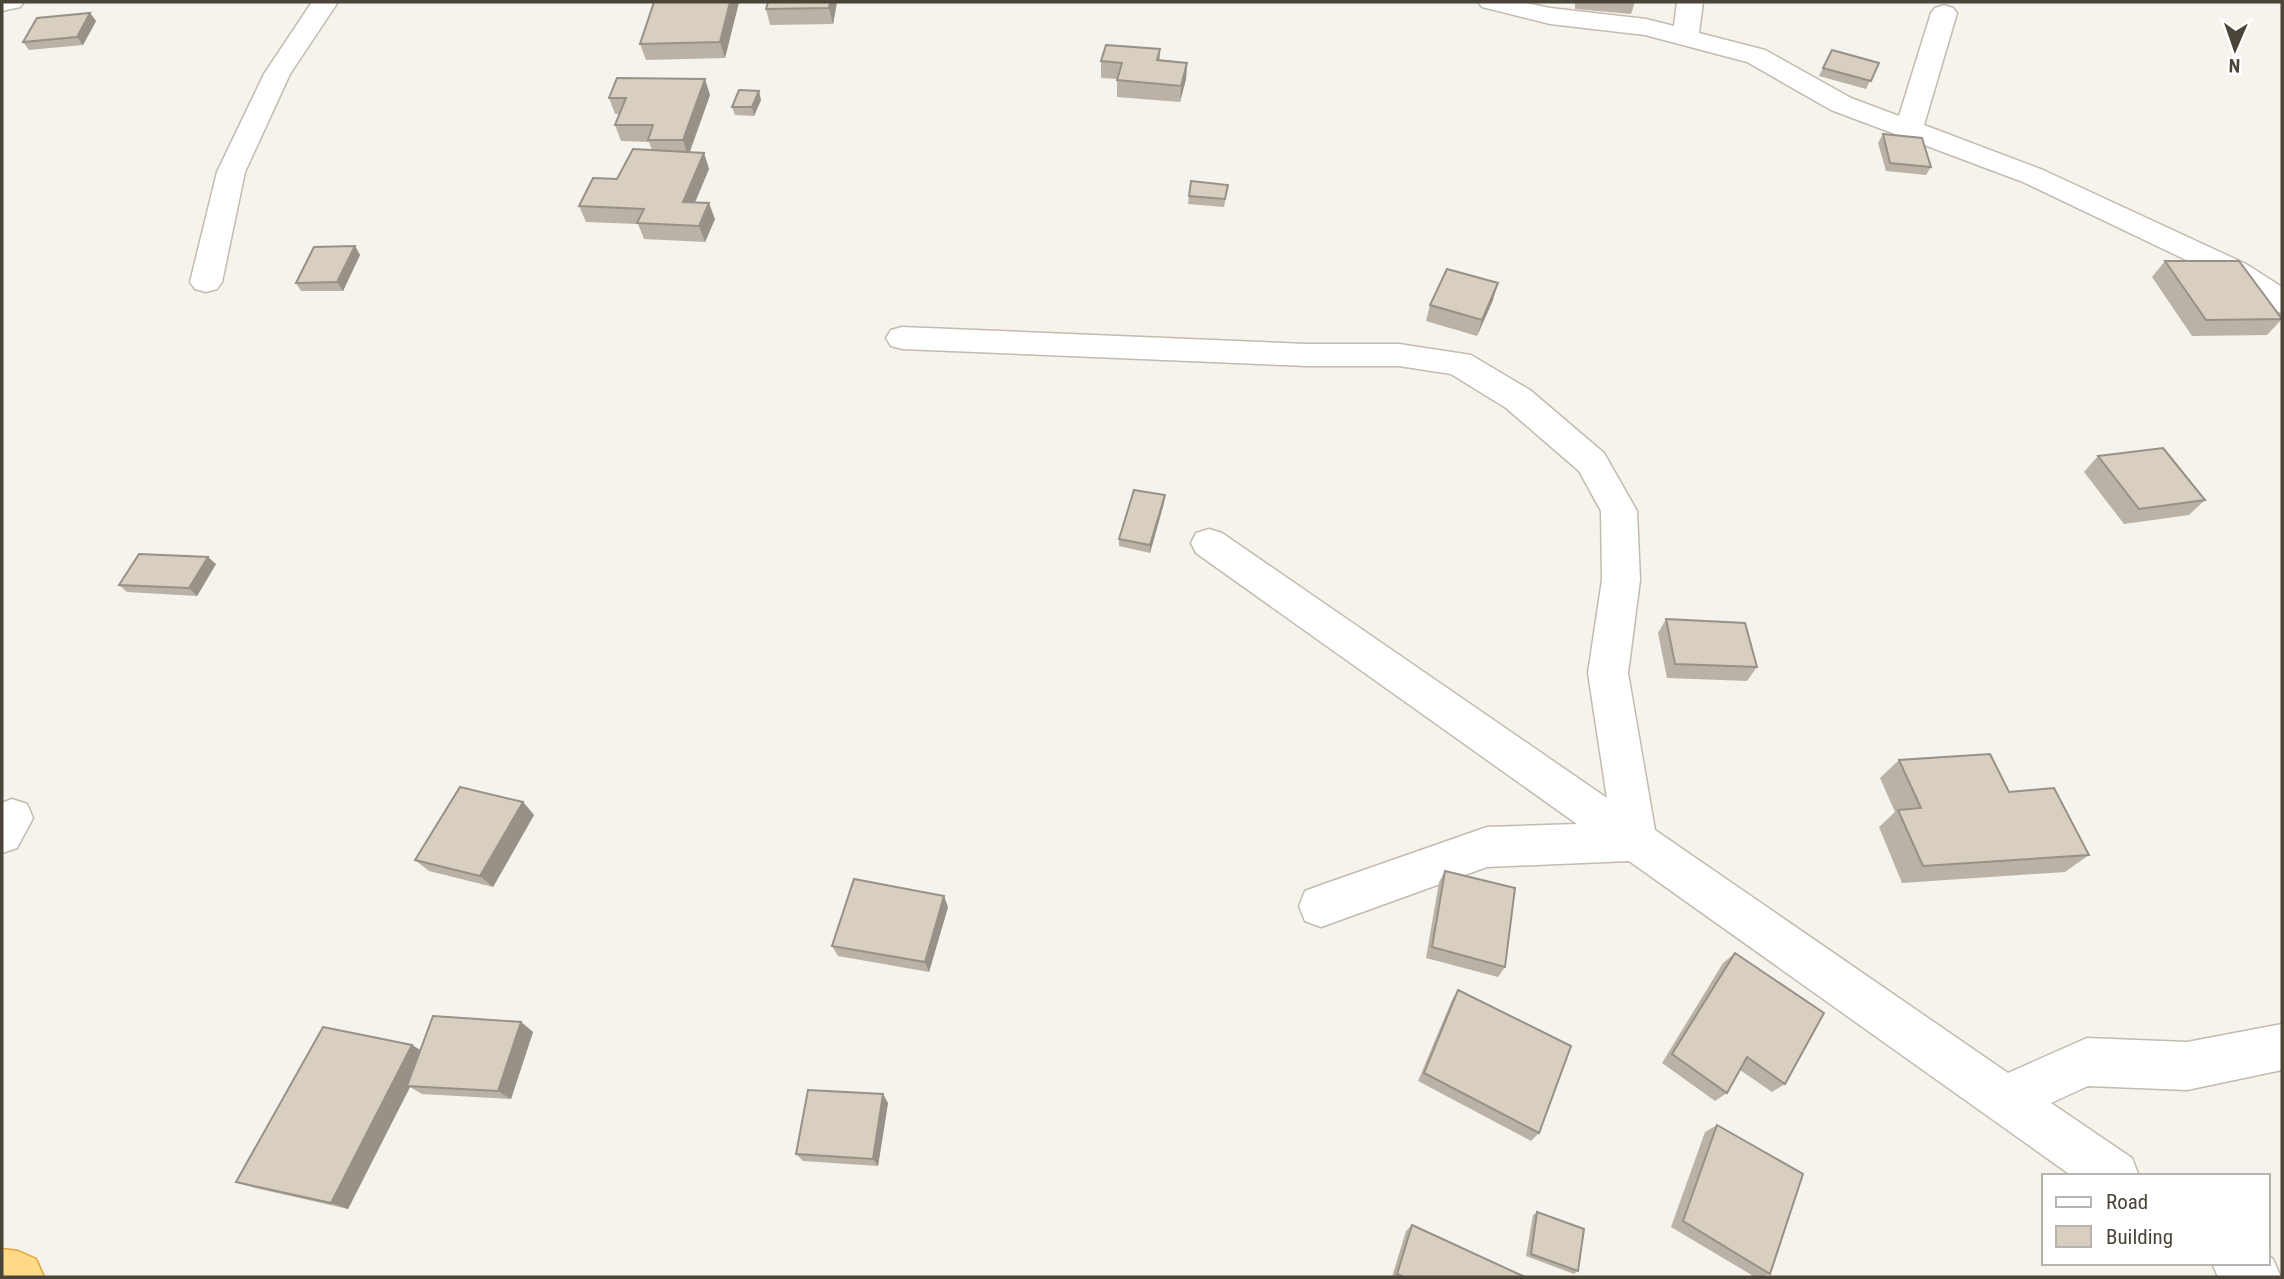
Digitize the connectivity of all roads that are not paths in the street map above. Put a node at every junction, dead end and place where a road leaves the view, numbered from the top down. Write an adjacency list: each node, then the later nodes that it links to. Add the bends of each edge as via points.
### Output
1 (11, 2): 5 (street)
2 (325, 2): 9 (street, via 276,74 232,172)
3 (1491, 2): 7 (street)
4 (1690, 2): 7 (street)
5 (2, 3)
6 (1944, 13): 8 (street)
7 (1685, 37): 8 (street, via 1756,55 1841,104)
8 (1909, 130): 10 (street, via 2032,176 2235,271)
9 (206, 282)
10 (2282, 302)
11 (902, 338): 13 (street, via 1399,355 1459,363 1518,400 1592,462 1619,511 1620,580 1608,673)
12 (1209, 543): 13 (street)
13 (1635, 841): 14 (street, via 1487,847); 16 (street)
14 (1321, 906)
15 (2282, 1047): 16 (street, via 2188,1066 2087,1062)
16 (2005, 1099): 17 (street)
17 (2112, 1174)
18 (2240, 1265): 21 (street)
19 (2, 1275): 20 (highway)
20 (18, 1277)
21 (2255, 1277)

